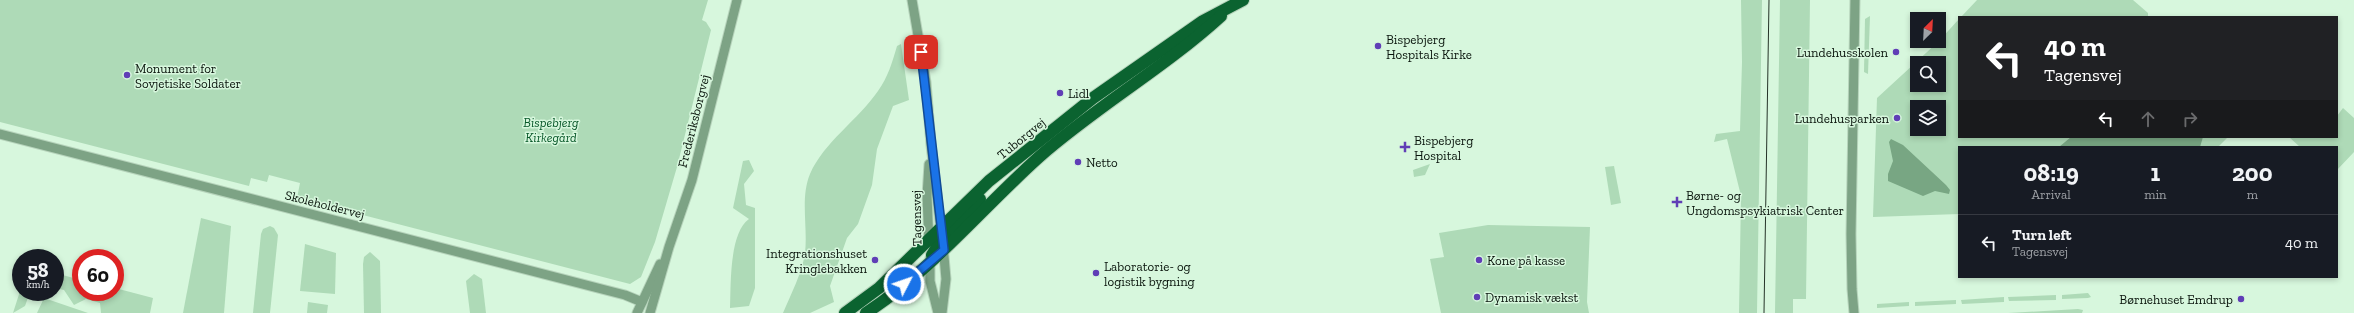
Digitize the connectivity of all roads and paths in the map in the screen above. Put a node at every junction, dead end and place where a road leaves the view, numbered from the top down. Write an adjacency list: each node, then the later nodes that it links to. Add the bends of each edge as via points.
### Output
1 (737, 0): 12 (street, Frederiksborgvej, via 692,180)
2 (912, 0): 7 (street, Tagensvej, via 926,82)
3 (1243, 0): 5 (main road, Tuborgvej)
4 (1855, 0): 21 (street, via 1851,234)
5 (1231, 7): 8 (main road, Tuborgvej, via 1172,41 1103,90); 11 (main road, Tuborgvej, via 1186,47 1057,142)
6 (0, 134): 14 (street, Skoleholdervej, via 625,295)
7 (931, 145): 9 (street, Tagensvej); 10 (street, Tagensvej, via 927,196)
8 (1019, 157): 9 (main road, Tuborgvej); 11 (main road)
9 (941, 226): 10 (main road, Tuborgvej); 11 (street, Tagensvej)
10 (929, 238): 13 (street, Tagensvej); 17 (main road, Tuborgvej, via 879,288)
11 (943, 244): 13 (main road); 20 (street, Tagensvej, via 946,280)
12 (669, 247): 14 (street, Frederiksborgvej); 16 (street, Frederiksborgvej)
13 (930, 262): 18 (main road); 19 (street, Tagensvej, via 930,281)
14 (642, 302): 15 (street, Frederiksborgvej)
15 (637, 313)
16 (650, 313)
17 (845, 313)
18 (866, 313)
19 (938, 313)
20 (942, 313)
21 (1854, 313)

